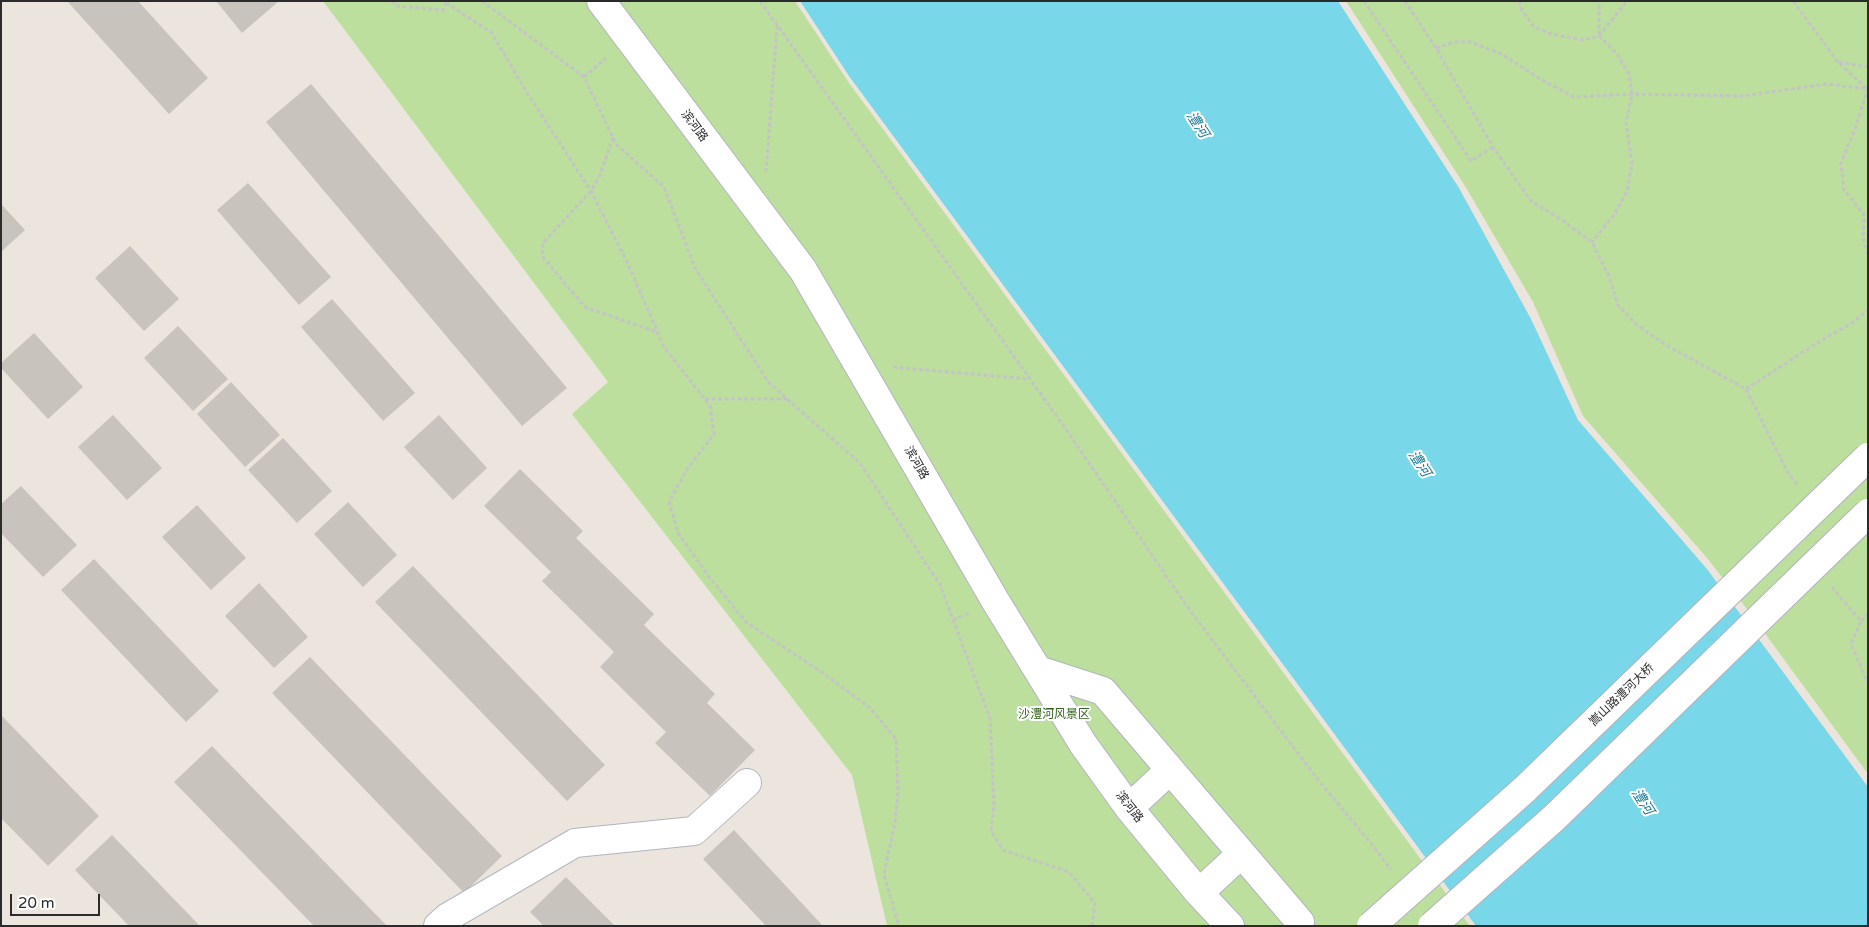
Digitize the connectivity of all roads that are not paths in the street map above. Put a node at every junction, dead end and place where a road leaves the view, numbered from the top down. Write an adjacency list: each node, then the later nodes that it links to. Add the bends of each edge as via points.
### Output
1 (600, 1): 4 (street, 滨河路, via 803,270)
2 (1868, 457): 13 (street, 嵩山路澧河大桥, bridge, via 1525,789)
3 (1868, 513): 14 (street, bridge, via 1554,818)
4 (1038, 670): 5 (street, via 1103,691); 7 (street, 滨河路, via 1083,744)
5 (1170, 770): 7 (street); 8 (street)
6 (747, 783): 11 (street, via 694,831 575,843)
7 (1129, 808): 9 (street, 滨河路)
8 (1241, 854): 9 (street); 10 (street)
9 (1199, 893): 12 (street, 滨河路)
10 (1300, 922)
11 (438, 926)
12 (1230, 926)
13 (1371, 926)
14 (1432, 926)

